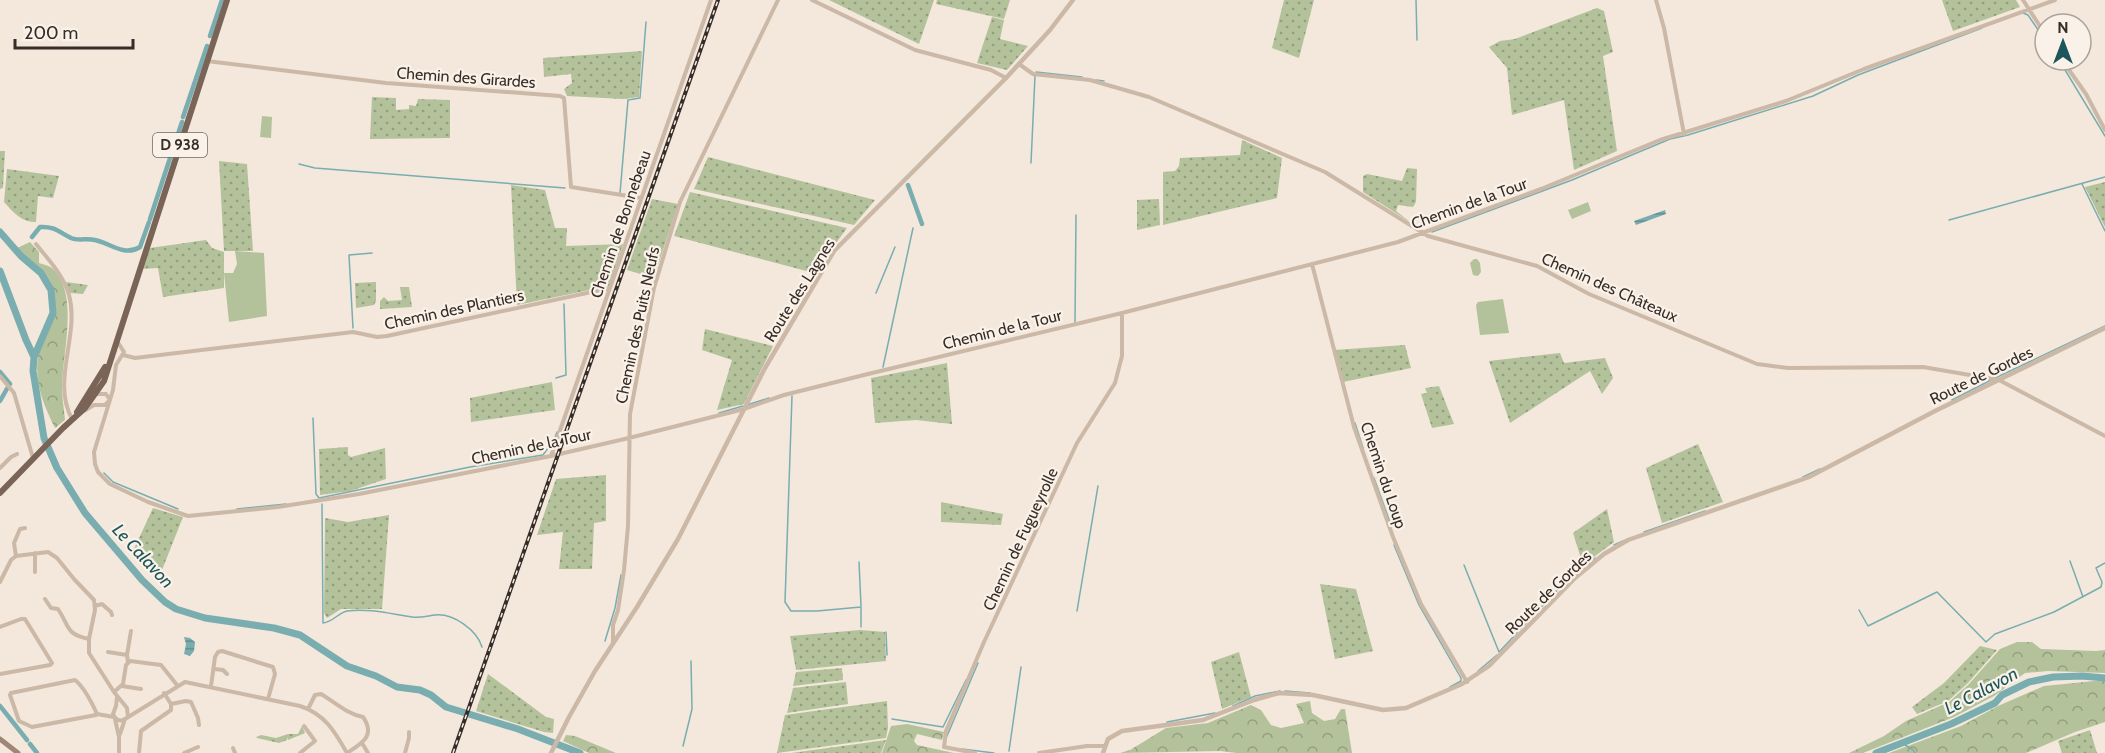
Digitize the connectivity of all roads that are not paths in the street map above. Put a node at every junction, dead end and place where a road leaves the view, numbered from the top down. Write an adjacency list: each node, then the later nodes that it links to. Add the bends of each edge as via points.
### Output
1 (227, 0): 11 (main road, D 938)
2 (711, 0): 17 (street, Chemin de Bonnebeau)
3 (778, 0): 41 (street, Chemin des Puits Neufs, via 680,202 654,288)
4 (812, 0): 14 (street, via 898,44 991,70)
5 (1073, 0): 12 (street, Route des Lagnes)
6 (1656, 0): 16 (street)
7 (2023, 0): 9 (street)
8 (2055, 0): 9 (street, Chemin de la Tour)
9 (2028, 9): 10 (street); 16 (street, Chemin de la Tour, via 1786,101)
10 (2033, 16)
11 (207, 61): 17 (street, Chemin des Girardes, via 386,83 560,96 564,98 571,187); 24 (main road, D 938)
12 (1019, 64): 14 (street, Route des Lagnes); 18 (street, Chemin des Châteaux, via 1037,75 1114,86 1219,126 1325,172)
13 (2070, 72): 15 (street)
14 (1006, 78): 36 (street, Route des Lagnes, via 834,251 773,353)
15 (2105, 130)
16 (1684, 134): 18 (street, Chemin de la Tour)
17 (641, 198): 21 (street, Chemin de Bonnebeau)
18 (1422, 232): 20 (street, Chemin de la Tour); 29 (street, Chemin des Châteaux, via 1537,266 1589,294 1757,364 1788,368 1923,367)
19 (36, 244): 39 (street, via 69,294 64,386)
20 (1312, 264): 22 (street, Chemin de la Tour); 65 (street, Chemin du Loup, via 1354,427 1393,537 1421,604)
21 (610, 288): 25 (street, Chemin des Plantiers, via 387,336 353,332 135,358); 43 (street, Chemin de Bonnebeau)
22 (1122, 313): 36 (street, Chemin de la Tour, via 809,389); 103 (street, Chemin de Fugueyrolle, via 1122,356 1115,383 1077,443 946,731 944,747)
23 (2105, 328): 29 (street, Route de Gordes)
24 (116, 343): 25 (street, via 123,349); 26 (main road, D 938); 28 (main road, D 938)
25 (123, 355): 30 (street, Chemin de la Tour, via 116,365)
26 (110, 363): 31 (street, via 103,387); 32 (main road, D 938)
27 (0, 376): 44 (street, via 14,393)
28 (99, 380): 32 (street); 35 (main road, D 938)
29 (2000, 380): 40 (street, Chemin des Châteaux); 65 (street, Route de Gordes, via 1809,477 1628,540 1580,573 1494,662)
30 (113, 390): 31 (street); 33 (street, Chemin de la Tour)
31 (106, 394): 32 (street); 33 (street)
32 (94, 395): 34 (street); 35 (street); 37 (main road, D 938)
33 (110, 400): 34 (street); 38 (street, Chemin de la Tour)
34 (101, 404): 37 (street); 38 (street)
35 (82, 405): 39 (main road, D 938)
36 (746, 409): 41 (street, Chemin de la Tour); 58 (street, Route des Lagnes, via 678,539)
37 (81, 413): 39 (main road, D 938)
38 (107, 413): 43 (street, Chemin de la Tour, via 94,452 98,472 121,490 188,516 359,494)
39 (72, 419): 44 (main road, D 938)
40 (2105, 436)
41 (629, 438): 43 (street, Chemin de la Tour); 58 (street, Chemin des Puits Neufs, via 628,526 621,593 613,625)
42 (17, 454): 45 (street)
43 (551, 456)
44 (34, 457): 46 (main road, D 938)
45 (0, 468)
46 (0, 491)
47 (25, 528): 49 (street, via 20,529 14,543)
48 (35, 553): 49 (street); 50 (street); 53 (street, via 54,555 92,596)
49 (16, 556): 51 (street)
50 (34, 572)
51 (0, 582)
52 (45, 599): 57 (street, via 51,608 58,609 69,632)
53 (95, 606): 54 (street, via 102,604); 57 (street)
54 (112, 615)
55 (0, 627): 63 (street, via 25,619 52,663)
56 (131, 631): 60 (street)
57 (89, 639): 70 (street, via 89,652)
58 (614, 643): 102 (street, Route des Lagnes)
59 (108, 652): 60 (street)
60 (127, 655): 61 (street)
61 (128, 662): 66 (street, via 161,665); 67 (street)
62 (215, 669): 64 (street); 68 (street); 73 (street, via 215,657 222,651 270,665 275,674)
63 (0, 674)
64 (227, 674)
65 (1467, 682): 89 (street, Route de Gordes, via 1396,711 1313,695 1271,695 1203,720 1122,731)
66 (177, 685): 68 (street, via 190,682); 71 (street)
67 (122, 686): 69 (street); 70 (street)
68 (211, 686): 73 (street)
69 (141, 689)
70 (114, 692): 72 (street)
71 (164, 693): 74 (street); 77 (street)
72 (117, 697): 75 (street); 76 (street)
73 (268, 699): 78 (street)
74 (171, 704): 83 (street, via 191,702); 95 (street, via 171,710 141,731)
75 (117, 706): 76 (street); 79 (street)
76 (126, 707): 77 (street); 82 (street)
77 (141, 709): 82 (street)
78 (308, 709): 88 (street, via 315,695 321,694 349,714 363,717 369,728); 99 (street, via 332,727)
79 (113, 710): 80 (street); 81 (street)
80 (99, 714): 80 (street, via 75,680 10,695 19,721 27,726); 81 (street)
81 (115, 718): 82 (street); 86 (street)
82 (127, 718): 86 (street)
83 (199, 725)
84 (304, 726): 98 (street, via 315,741)
85 (409, 732): 101 (street)
86 (119, 737): 94 (street)
87 (0, 741): 92 (main road); 93 (main road)
88 (362, 743): 99 (street); 100 (street)
89 (1104, 746): 104 (street); 105 (street)
90 (198, 747): 96 (street)
91 (233, 748): 97 (street)
92 (12, 753)
93 (18, 753)
94 (119, 753)
95 (139, 753)
96 (184, 753)
97 (235, 753)
98 (300, 753)
99 (347, 753)
100 (368, 753)
101 (405, 753)
102 (551, 753)
103 (975, 753)
104 (1039, 753)
105 (1103, 753)

